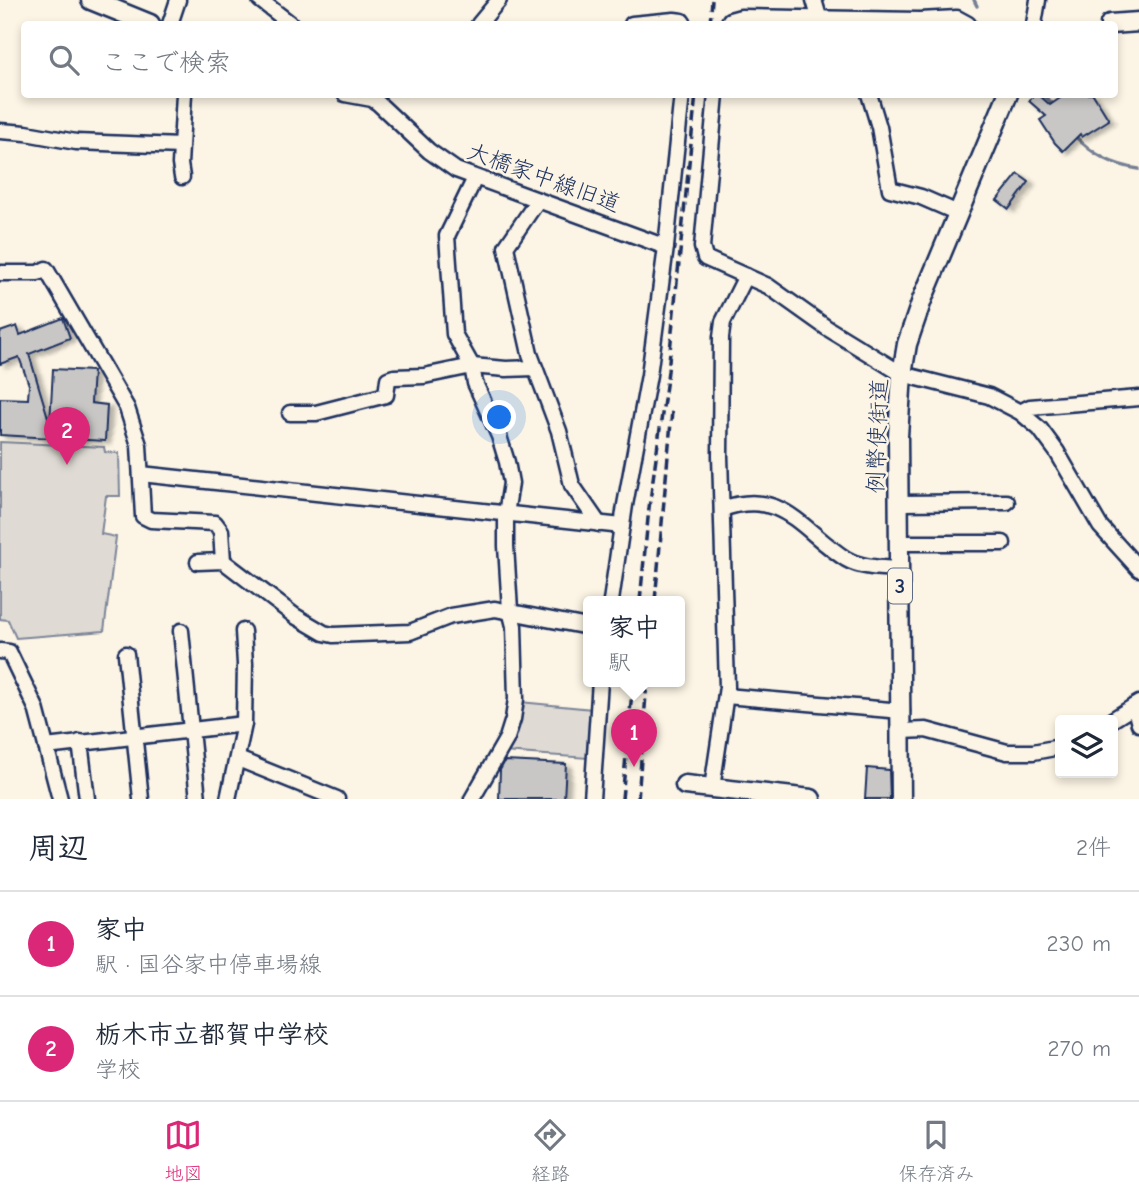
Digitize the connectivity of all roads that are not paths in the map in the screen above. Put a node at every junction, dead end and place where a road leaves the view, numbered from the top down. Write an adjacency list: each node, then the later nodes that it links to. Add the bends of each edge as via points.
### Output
1 (91, 0): 8 (main road)
2 (178, 0): 9 (street)
3 (260, 0): 10 (street)
4 (499, 0): 11 (street)
5 (814, 0): 7 (street)
6 (1038, 0): 16 (street)
7 (818, 17): 14 (street); 15 (street)
8 (143, 21)
9 (171, 21)
10 (287, 21)
11 (482, 21)
12 (664, 21): 13 (street)
13 (682, 21)
14 (730, 21)
15 (962, 21)
16 (1034, 21)
17 (1139, 22): 18 (main road)
18 (1118, 23)
19 (184, 98): 26 (street)
20 (367, 98): 28 (street, 大橋家中線旧道, via 378,103 444,163)
21 (682, 98): 31 (street)
22 (716, 98): 33 (street, via 702,253 709,262)
23 (870, 98): 30 (street, via 890,189)
24 (1006, 98): 30 (main road, 例幣使街道 / 3)
25 (0, 131): 26 (street, via 76,142)
26 (181, 146): 27 (street)
27 (183, 177)
28 (475, 178): 29 (street, 大橋家中線旧道); 34 (street, via 447,236 454,334)
29 (538, 200): 31 (street, 大橋家中線旧道); 35 (street, via 506,247)
30 (958, 213): 36 (main road, 例幣使街道 / 3, via 914,321)
31 (666, 247): 46 (street)
32 (0, 273): 40 (street, via 47,269 127,408 139,445)
33 (746, 276): 36 (street); 43 (street, via 721,329)
34 (472, 366): 35 (street); 39 (street, via 394,377 388,379 386,395 316,413); 44 (street, via 507,462)
35 (534, 368): 45 (street, via 559,431 572,485)
36 (902, 373): 38 (street, via 989,396); 42 (main road, 例幣使街道 / 3)
37 (1139, 398): 38 (street, via 1030,407)
38 (1020, 412): 52 (street, via 1040,429 1100,526)
39 (289, 413)
40 (141, 474): 44 (street); 49 (street, via 143,516 215,523 221,531)
41 (1007, 502): 42 (street)
42 (899, 503): 47 (main road, 例幣使街道 / 3)
43 (722, 509): 51 (street, via 760,502 773,505 848,561); 61 (street)
44 (506, 514): 45 (street); 54 (street)
45 (599, 524): 46 (street)
46 (622, 526): 53 (street)
47 (900, 542): 48 (street); 51 (main road, 例幣使街道 / 3)
48 (1003, 542)
49 (223, 561): 50 (street); 54 (street, via 295,616 333,635 410,632 465,613)
50 (198, 562)
51 (900, 569): 63 (main road, 例幣使街道 / 3)
52 (1139, 569)
53 (612, 596)
54 (509, 610): 55 (street); 82 (street, via 516,656 513,719)
55 (583, 626)
56 (181, 631): 67 (street)
57 (243, 631): 65 (street)
58 (4, 652): 71 (street, via 36,708)
59 (127, 654): 69 (street)
60 (600, 687): 83 (street)
61 (726, 696): 63 (street); 74 (street)
62 (1136, 704): 64 (street); 66 (street)
63 (902, 711): 68 (main road, 例幣使街道 / 3)
64 (1118, 716)
65 (244, 724): 67 (street); 73 (street)
66 (1139, 724)
67 (192, 730): 69 (street); 79 (street)
68 (902, 731): 72 (street, via 926,730 1007,751); 85 (main road, 例幣使街道 / 3)
69 (134, 736): 70 (street); 78 (street)
70 (80, 743): 71 (street); 77 (street)
71 (46, 747): 76 (street)
72 (1055, 748)
73 (238, 759): 80 (street); 81 (street)
74 (712, 788): 75 (main road); 84 (main road)
75 (685, 792)
76 (60, 799)
77 (86, 799)
78 (141, 799)
79 (198, 799)
80 (228, 799)
81 (337, 799)
82 (472, 799)
83 (592, 799)
84 (811, 799)
85 (901, 799)

